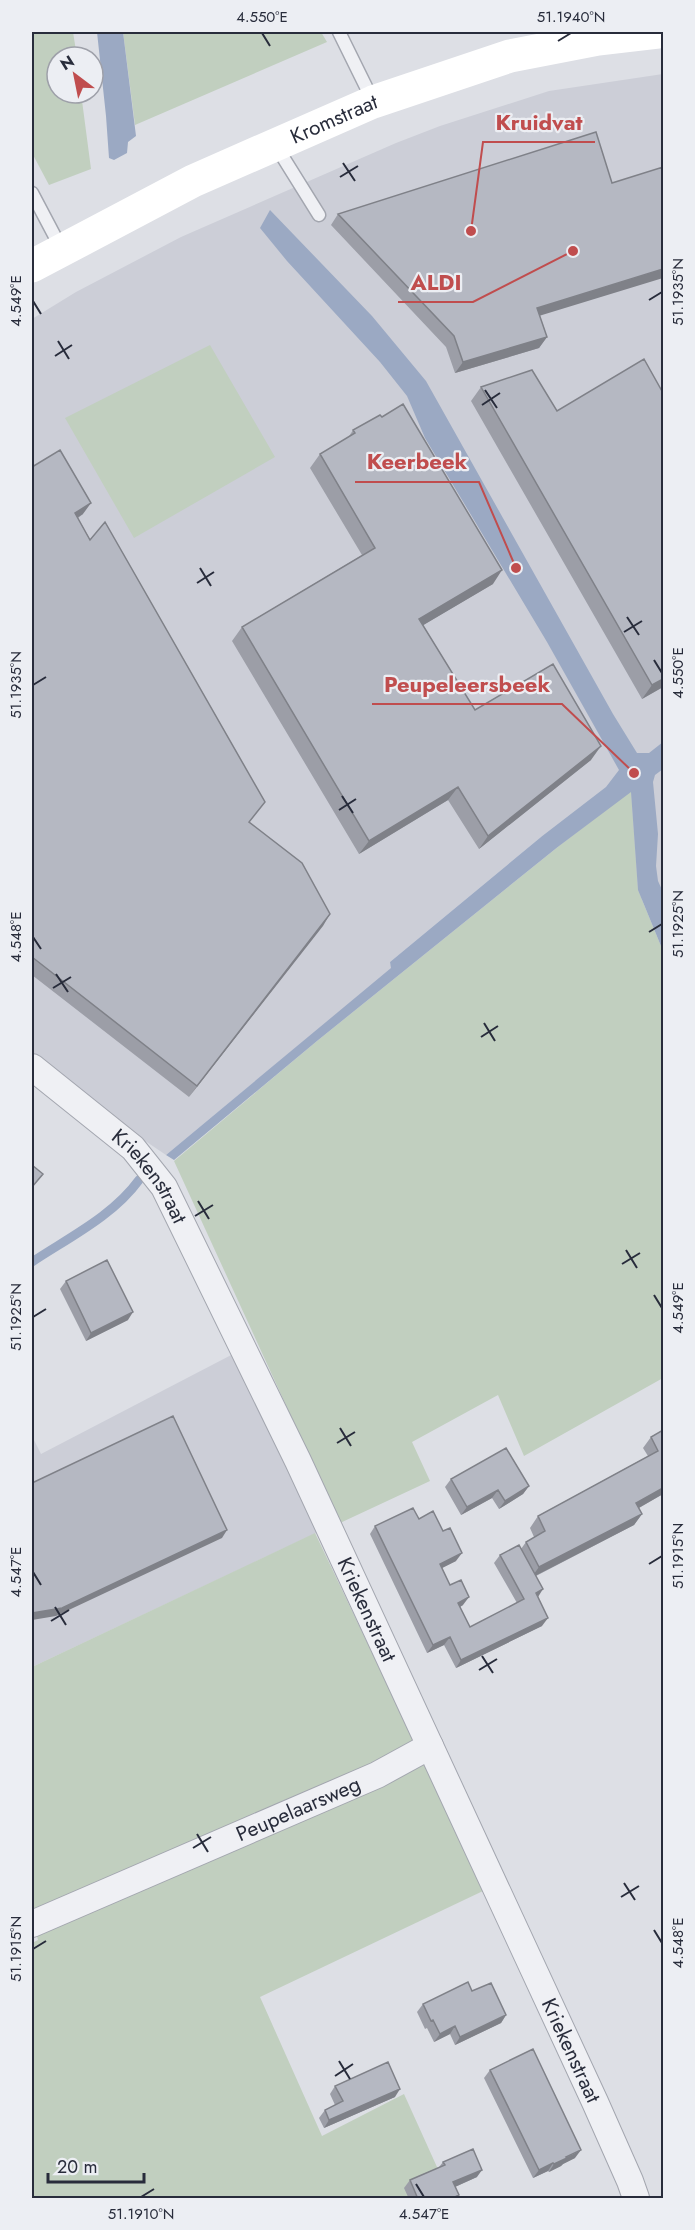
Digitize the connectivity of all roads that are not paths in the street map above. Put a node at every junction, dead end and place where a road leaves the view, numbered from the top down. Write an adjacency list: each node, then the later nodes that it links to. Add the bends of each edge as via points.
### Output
1 (339, 32): 3 (lane)
2 (658, 32): 3 (main road, Kromstraat, via 510,56)
3 (374, 102): 4 (main road, Kromstraat)
4 (276, 145): 6 (lane); 7 (main road, Kromstraat, via 193,181)
5 (32, 193): 7 (lane)
6 (319, 215)
7 (61, 249): 8 (main road, Kromstraat)
8 (32, 266)
9 (32, 1067): 10 (street, Kriekenstraat, via 133,1148 164,1187 298,1461)
10 (430, 1746): 11 (street, Peupelaarsweg, via 377,1775); 12 (street, Kriekenstraat)
11 (32, 1924)
12 (636, 2199)

